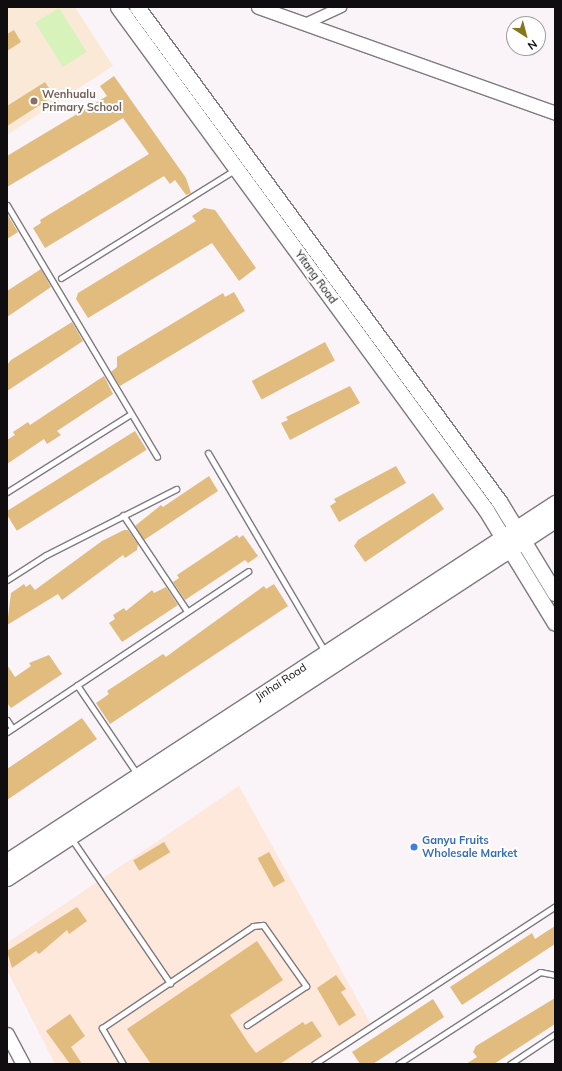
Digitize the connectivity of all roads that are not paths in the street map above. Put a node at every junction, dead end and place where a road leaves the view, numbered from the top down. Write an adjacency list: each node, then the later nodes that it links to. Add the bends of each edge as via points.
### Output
1 (118, 7): 7 (main road, Yitang Road)
2 (137, 7): 18 (main road, Yitang Road)
3 (258, 7): 5 (street)
4 (341, 7): 5 (street)
5 (307, 24): 6 (street)
6 (555, 113)
7 (237, 169): 9 (lane); 19 (main road, Yitang Road)
8 (7, 205): 10 (lane)
9 (61, 278)
10 (131, 414): 12 (lane); 14 (lane)
11 (208, 453): 25 (lane)
12 (156, 457)
13 (176, 488): 16 (lane)
14 (7, 492)
15 (555, 503): 18 (main road, Jinhai Road)
16 (123, 515): 21 (lane, via 46,555); 23 (lane)
17 (555, 520): 18 (main road, Jinhai Road)
18 (520, 535): 19 (main road, Jinhai Road); 22 (main road, Yitang Road)
19 (507, 543): 24 (main road, Yitang Road); 25 (main road, Jinhai Road); 31 (main road, Jinhai Road)
20 (248, 571): 23 (lane)
21 (7, 580)
22 (555, 593)
23 (187, 611): 26 (lane)
24 (555, 623)
25 (326, 653): 30 (main road, Jinhai Road)
26 (77, 685): 28 (lane); 30 (lane)
27 (7, 720): 28 (lane)
28 (12, 728): 29 (lane)
29 (7, 732)
30 (138, 776): 32 (main road, Jinhai Road)
31 (71, 837): 33 (main road, Jinhai Road); 36 (lane)
32 (7, 861)
33 (7, 878)
34 (555, 906): 42 (lane)
35 (555, 975): 43 (lane, via 540,972)
36 (170, 983): 37 (lane, via 253,926 263,925 306,986); 41 (lane, via 102,1028)
37 (247, 1025)
38 (7, 1034): 40 (street)
39 (555, 1034): 44 (lane)
40 (23, 1064)
41 (123, 1064)
42 (314, 1064)
43 (398, 1064)
44 (510, 1064)

